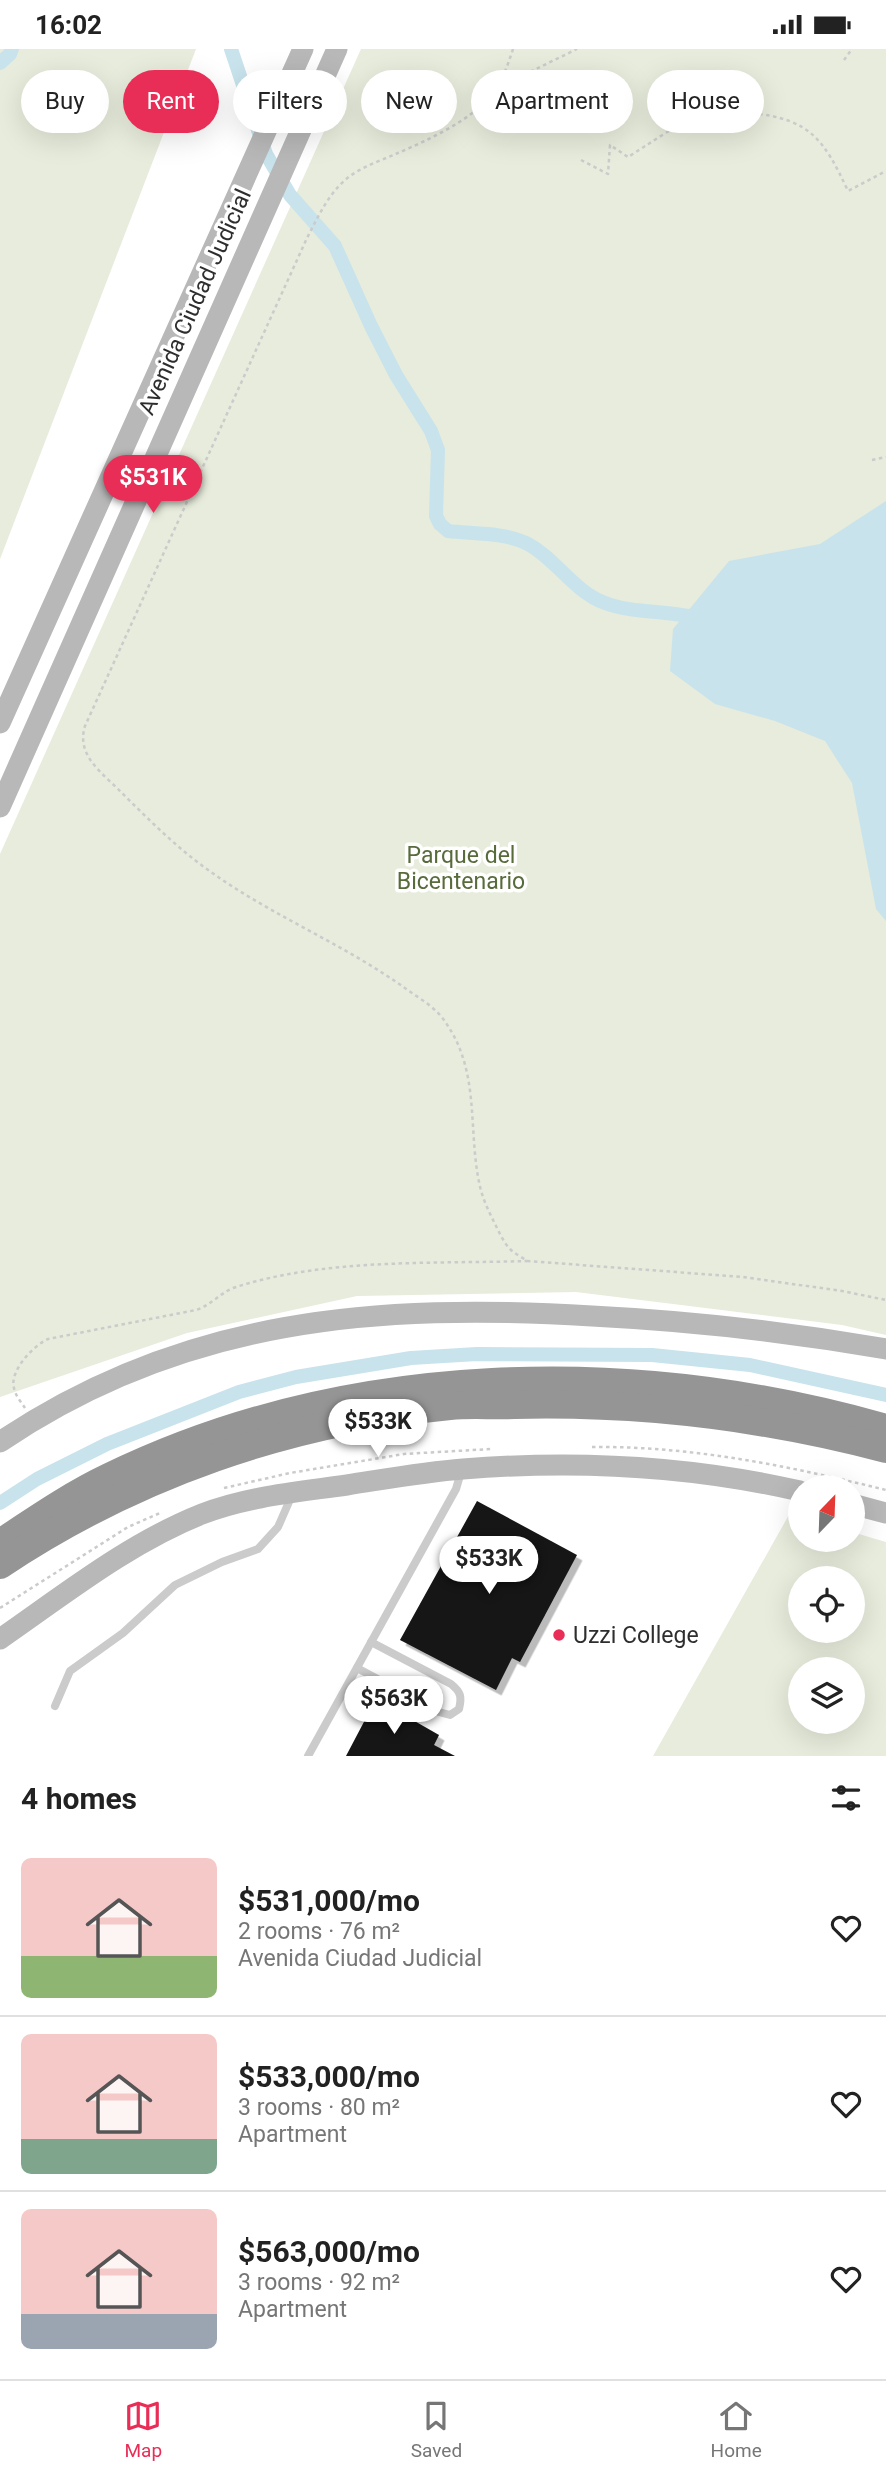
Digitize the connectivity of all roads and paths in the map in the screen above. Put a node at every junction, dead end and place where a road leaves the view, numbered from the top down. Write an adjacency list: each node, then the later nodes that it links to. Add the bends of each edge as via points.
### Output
1 (303, 49): 14 (street, Avenida Ciudad Judicial)
2 (337, 49): 15 (street, Avenida Ciudad Judicial)
3 (513, 49): 7 (path)
4 (577, 49): 8 (path)
5 (852, 49): 6 (path)
6 (844, 60)
7 (505, 70)
8 (534, 70)
9 (471, 113): 16 (path, via 417,145 353,174 323,207 81,737 91,762 209,871 383,973 445,1021 469,1082 479,1182 487,1209 509,1248)
10 (581, 160): 11 (path, via 608,174 610,145 628,157 696,117 726,111 772,115 799,124 831,155 848,191)
11 (886, 171)
12 (886, 457): 13 (path)
13 (872, 460)
14 (0, 723)
15 (0, 807)
16 (527, 1261): 17 (path, via 743,1277); 19 (path, via 299,1273 233,1288 195,1310 48,1339 36,1346 13,1378)
17 (886, 1300)
18 (886, 1349): 19 (street, via 725,1327 550,1313 472,1311 340,1318 232,1337 163,1359 120,1375)
19 (31, 1421): 21 (street)
20 (886, 1428): 28 (highway, via 729,1394 612,1383 416,1387 300,1409 230,1429 107,1478)
21 (0, 1442)
22 (886, 1449): 29 (highway, via 771,1424 630,1406 453,1405 369,1416 240,1448 120,1496)
23 (462, 1469): 24 (street, via 628,1468 733,1477); 25 (street); 31 (lane, via 456,1489)
24 (788, 1488)
25 (294, 1493): 30 (street, via 241,1502 159,1533); 33 (lane, via 278,1527 258,1549 175,1585 123,1633 70,1671)
26 (865, 1507): 27 (street)
27 (886, 1513)
28 (0, 1543)
29 (0, 1565)
30 (0, 1639)
31 (371, 1642): 32 (lane); 32 (lane, via 459,1690 459,1709 450,1715 439,1712)
32 (357, 1668): 34 (lane)
33 (55, 1706)
34 (308, 1756)

